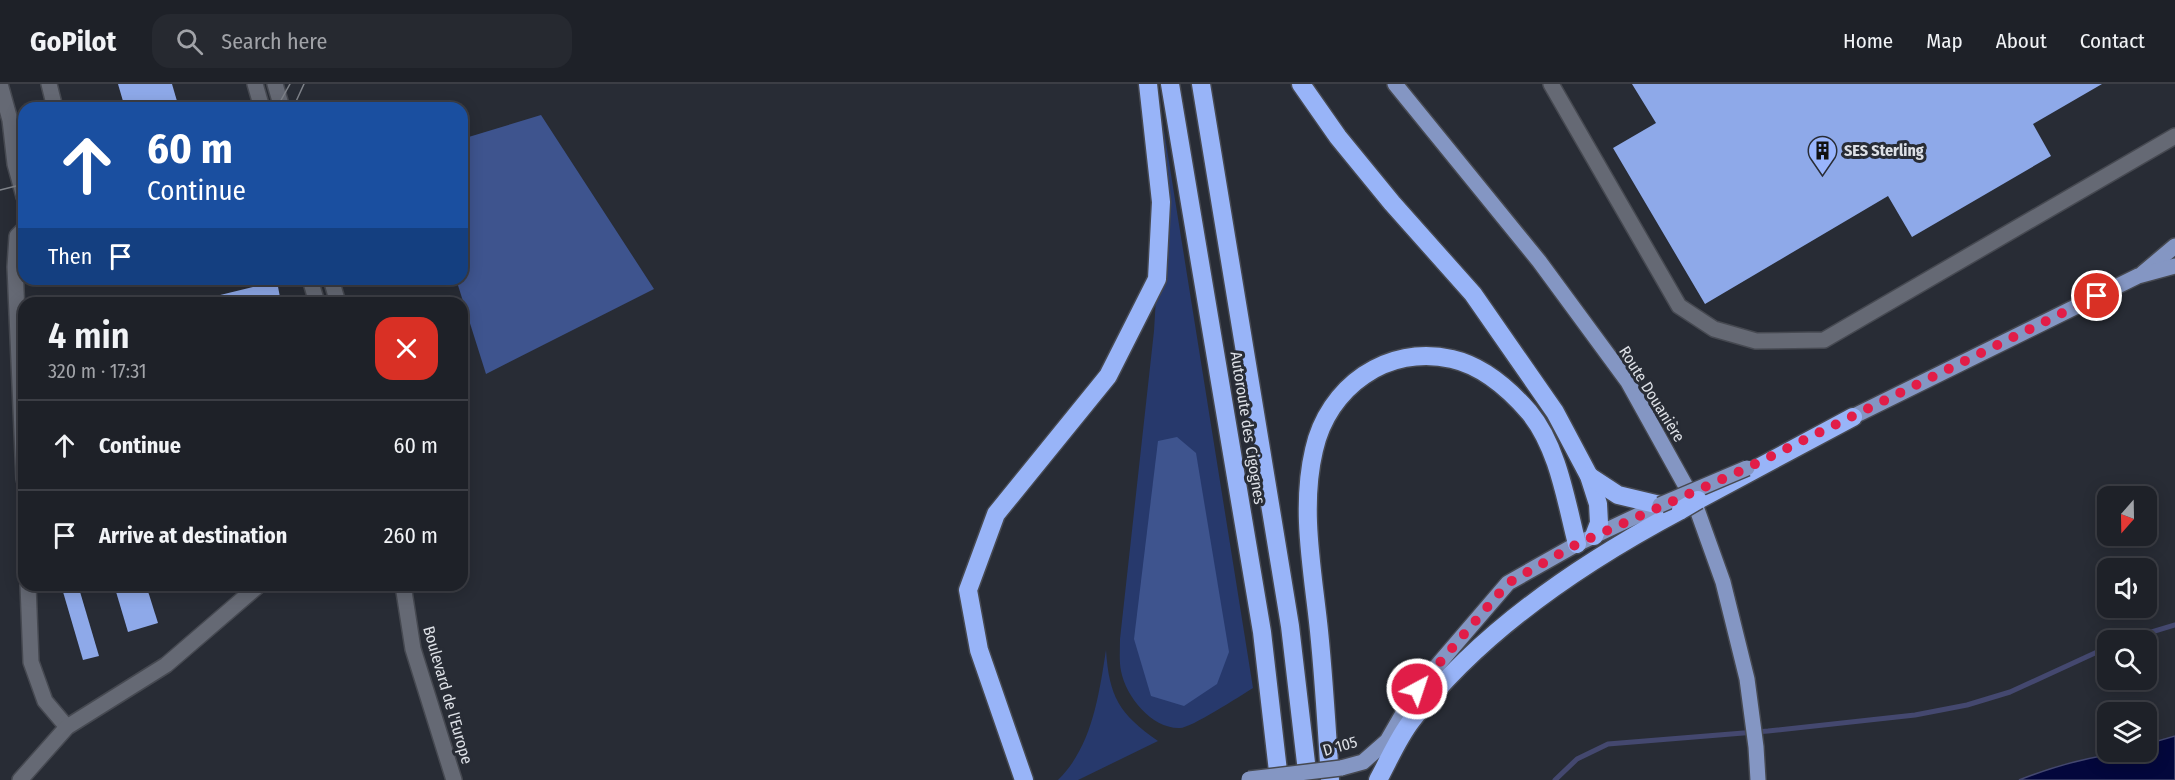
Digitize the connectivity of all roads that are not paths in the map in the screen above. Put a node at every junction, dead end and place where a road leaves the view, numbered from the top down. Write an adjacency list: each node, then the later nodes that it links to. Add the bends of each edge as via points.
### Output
1 (0, 84): 15 (street)
2 (49, 84): 11 (street)
3 (255, 84): 12 (street)
4 (275, 84): 13 (street)
5 (1148, 84): 33 (highway, via 1161,202 1157,279 1108,376 996,514 968,590 979,650)
6 (1170, 84): 35 (highway, Autoroute des Cigognes, via 1262,632)
7 (1201, 84): 36 (highway, Autoroute des Cigognes, via 1290,626)
8 (1301, 84): 23 (highway, via 1378,187 1473,294 1507,339 1555,412)
9 (1395, 84): 38 (main road, Route Douanière, via 1539,261 1628,382 1694,501 1723,582 1747,679)
10 (1551, 84): 14 (street, via 1679,306 1714,329 1756,341 1824,340)
11 (54, 102)
12 (260, 102)
13 (280, 102)
14 (2175, 136)
15 (6, 141): 16 (street)
16 (18, 175)
17 (18, 235): 21 (street)
18 (2175, 246): 20 (main road)
19 (2175, 266): 20 (main road)
20 (2138, 276): 22 (main road, D 105)
21 (18, 338)
22 (1853, 417): 24 (main road, D 105, bridge); 37 (highway, bridge, via 1681,510 1542,594 1456,667 1410,722)
23 (1589, 476): 24 (highway, via 1618,495); 25 (highway, via 1599,523)
24 (1660, 505): 25 (main road, D 105)
25 (1585, 540): 30 (main road, D 105, via 1508,583 1417,689 1387,741 1363,762); 30 (highway, via 1544,436 1531,414 1503,384 1480,370 1454,359 1426,355 1385,364 1338,396 1325,415 1314,450 1308,494 1310,549)
26 (28, 591): 29 (street, via 31,662 45,701)
27 (252, 591): 29 (street, via 166,665)
28 (404, 591): 32 (street, Boulevard de l'Europe, via 413,649)
29 (67, 727): 31 (street)
30 (1335, 774): 34 (main road, D 105, bridge)
31 (20, 780)
32 (454, 780)
33 (1024, 780)
34 (1246, 780)
35 (1279, 780)
36 (1308, 780)
37 (1378, 780)
38 (1758, 780)

